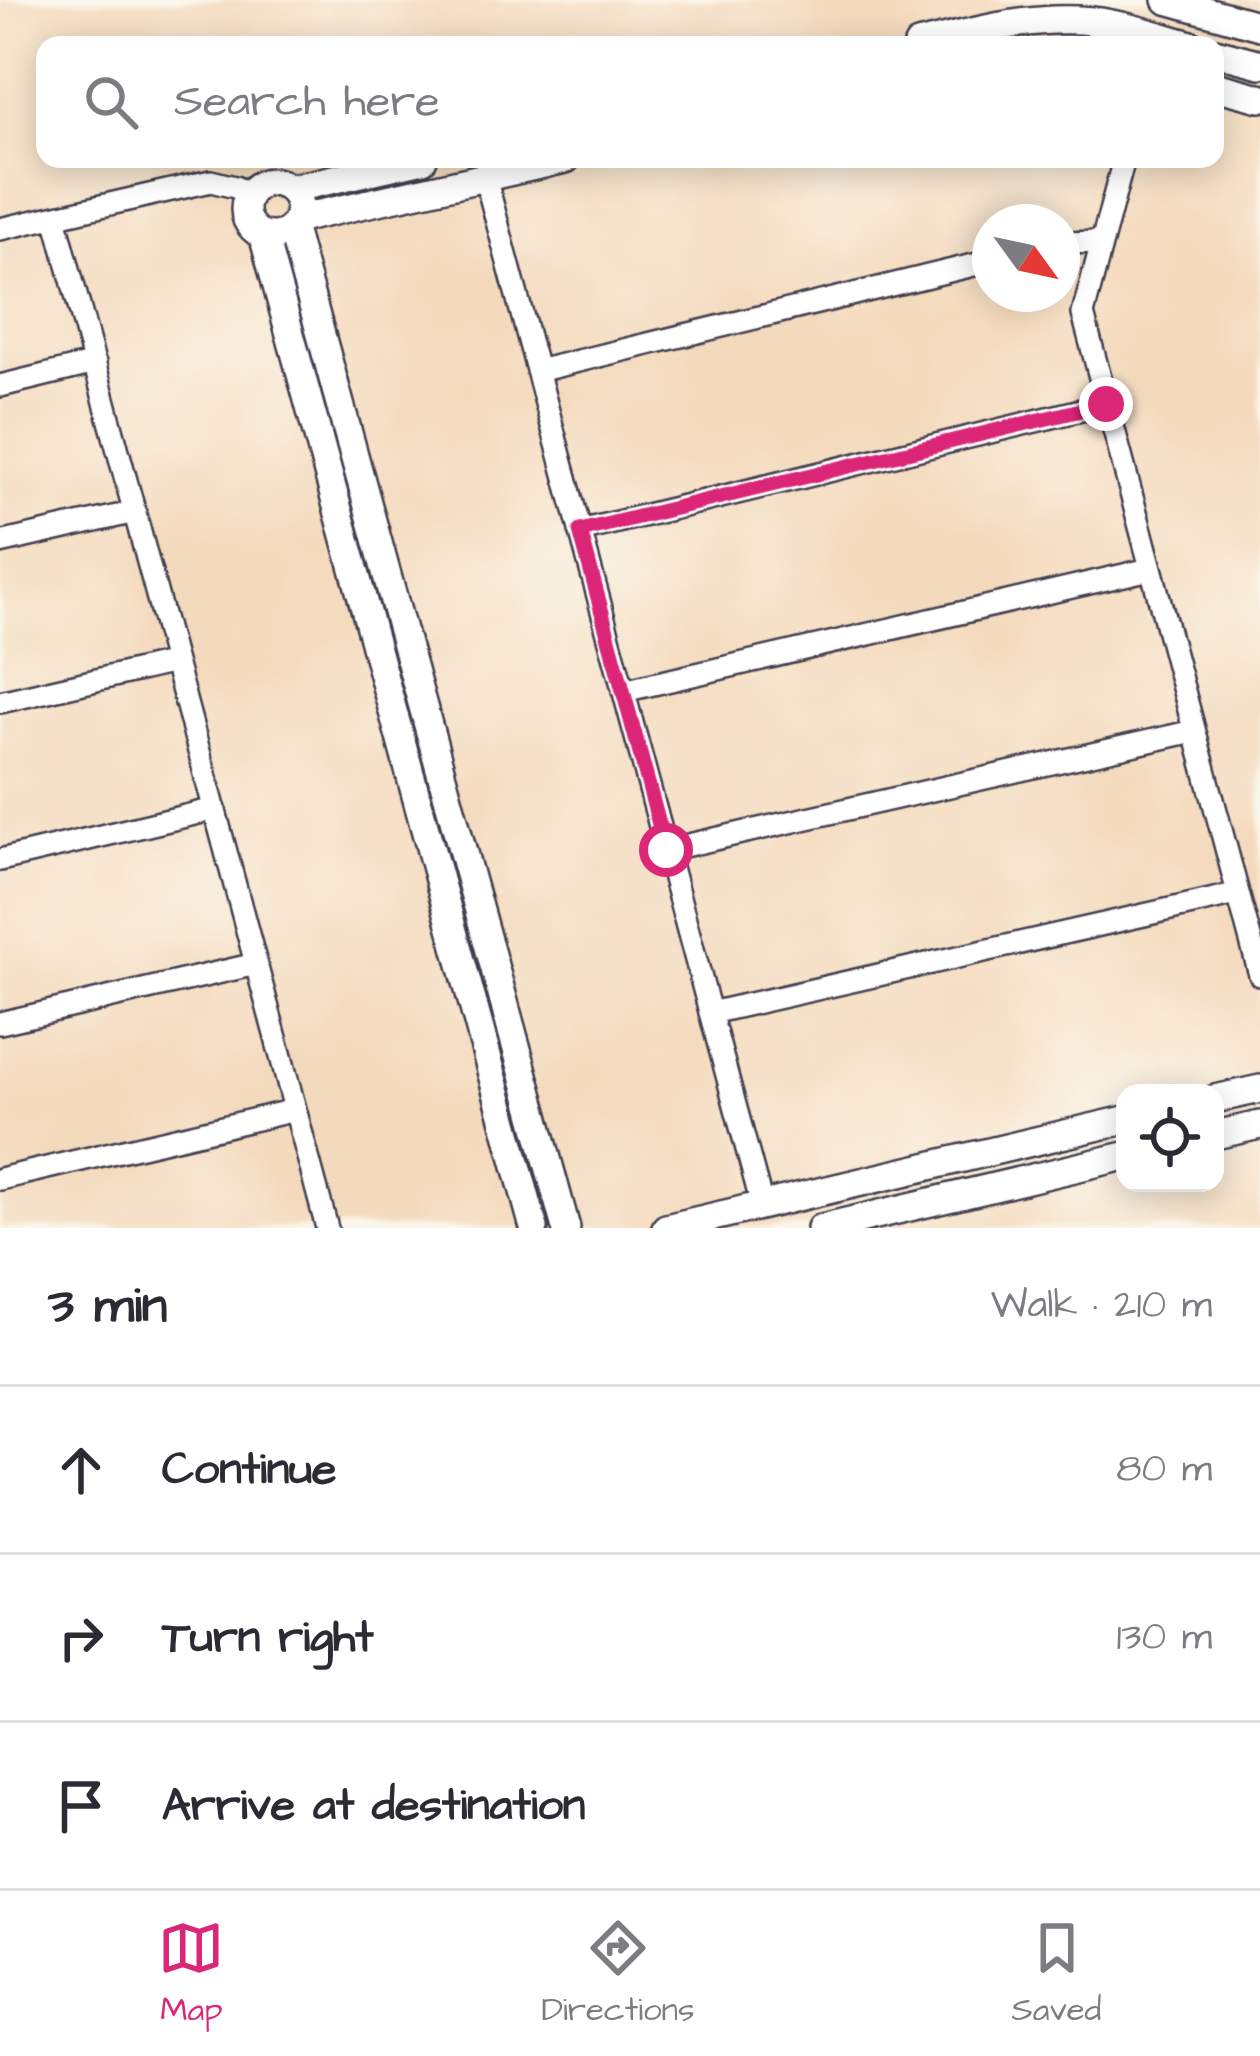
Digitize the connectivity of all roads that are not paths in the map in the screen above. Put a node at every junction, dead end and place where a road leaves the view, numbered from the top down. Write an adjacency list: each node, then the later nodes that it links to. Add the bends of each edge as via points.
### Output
1 (1167, 0): 2 (street)
2 (1260, 26)
3 (955, 36): 4 (street, via 1058,20)
4 (1160, 36)
5 (1224, 54): 6 (street)
6 (1260, 64)
7 (1224, 88): 8 (street)
8 (1260, 98)
9 (382, 168): 13 (street)
10 (526, 168): 12 (street)
11 (1121, 168): 19 (street)
12 (485, 177): 16 (street); 23 (street)
13 (290, 188): 14 (street, via 265,183); 16 (street, via 300,208)
14 (250, 194): 15 (street, via 211,181); 18 (street, via 245,215)
15 (55, 217): 17 (street); 22 (street)
16 (295, 224): 18 (street); 55 (street)
17 (0, 230)
18 (262, 235): 54 (street)
19 (1100, 242): 20 (street); 25 (street, via 1083,314)
20 (1080, 243)
21 (972, 265): 23 (street)
22 (95, 363): 24 (street); 26 (street)
23 (537, 371): 27 (street)
24 (0, 386)
25 (1106, 404): 27 (street); 29 (street)
26 (135, 512): 28 (street); 30 (street)
27 (580, 531): 31 (street)
28 (0, 543)
29 (1150, 568): 31 (street); 33 (street)
30 (175, 662): 32 (street); 34 (street)
31 (623, 691): 35 (street)
32 (0, 702)
33 (1195, 731): 35 (street); 37 (street)
34 (215, 809): 36 (street); 38 (street)
35 (666, 850): 40 (street)
36 (0, 860)
37 (1237, 894): 39 (street); 40 (street)
38 (256, 964): 41 (street); 44 (street)
39 (1260, 975)
40 (710, 1013): 52 (street)
41 (0, 1023)
42 (1260, 1089): 43 (street)
43 (1224, 1097)
44 (295, 1110): 51 (street); 53 (street)
45 (1116, 1122): 48 (street)
46 (1260, 1124): 47 (street)
47 (1224, 1133)
48 (1031, 1142): 50 (street); 52 (street)
49 (1116, 1158): 50 (street)
50 (1040, 1177): 57 (street)
51 (0, 1179)
52 (762, 1205): 56 (street)
53 (327, 1228)
54 (534, 1228)
55 (566, 1228)
56 (666, 1228)
57 (821, 1228)

